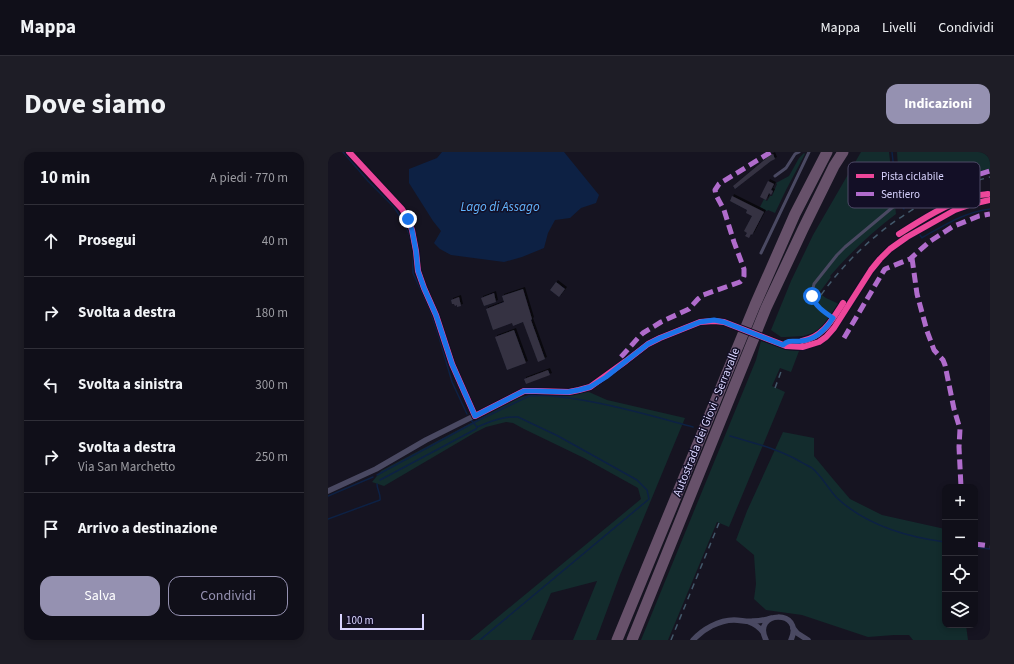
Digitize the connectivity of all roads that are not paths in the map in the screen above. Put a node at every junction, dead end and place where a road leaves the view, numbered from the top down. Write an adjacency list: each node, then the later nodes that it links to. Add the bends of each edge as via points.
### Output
1 (349, 152): 13 (lane, via 402,209 408,219 418,271 452,364)
2 (799, 152): 6 (lane, via 786,168)
3 (809, 152): 11 (lane)
4 (827, 152): 19 (highway, Autostrada dei Giovi - Serravalle, via 795,214 758,298)
5 (843, 152): 20 (highway, Autostrada dei Giovi - Serravalle, via 766,308)
6 (775, 176)
7 (990, 200): 8 (street)
8 (980, 202)
9 (892, 208): 12 (lane, via 845,247 814,284 814,300 820,308)
10 (961, 208): 12 (street, via 907,237 880,259)
11 (761, 253)
12 (839, 322): 13 (street, via 831,333 819,342 798,347 783,345 724,322 700,322 648,344 590,387 568,392 524,391)
13 (475, 416): 14 (street, via 426,440 376,470)
14 (328, 491)
15 (771, 618): 16 (street); 17 (street, via 785,618); 18 (street, via 765,624)
16 (743, 621): 18 (street, via 753,623); 21 (street, via 733,620 713,625)
17 (793, 628): 23 (street); 24 (street)
18 (763, 632): 22 (street)
19 (617, 640)
20 (632, 640)
21 (693, 640)
22 (765, 640)
23 (791, 640)
24 (808, 640)

